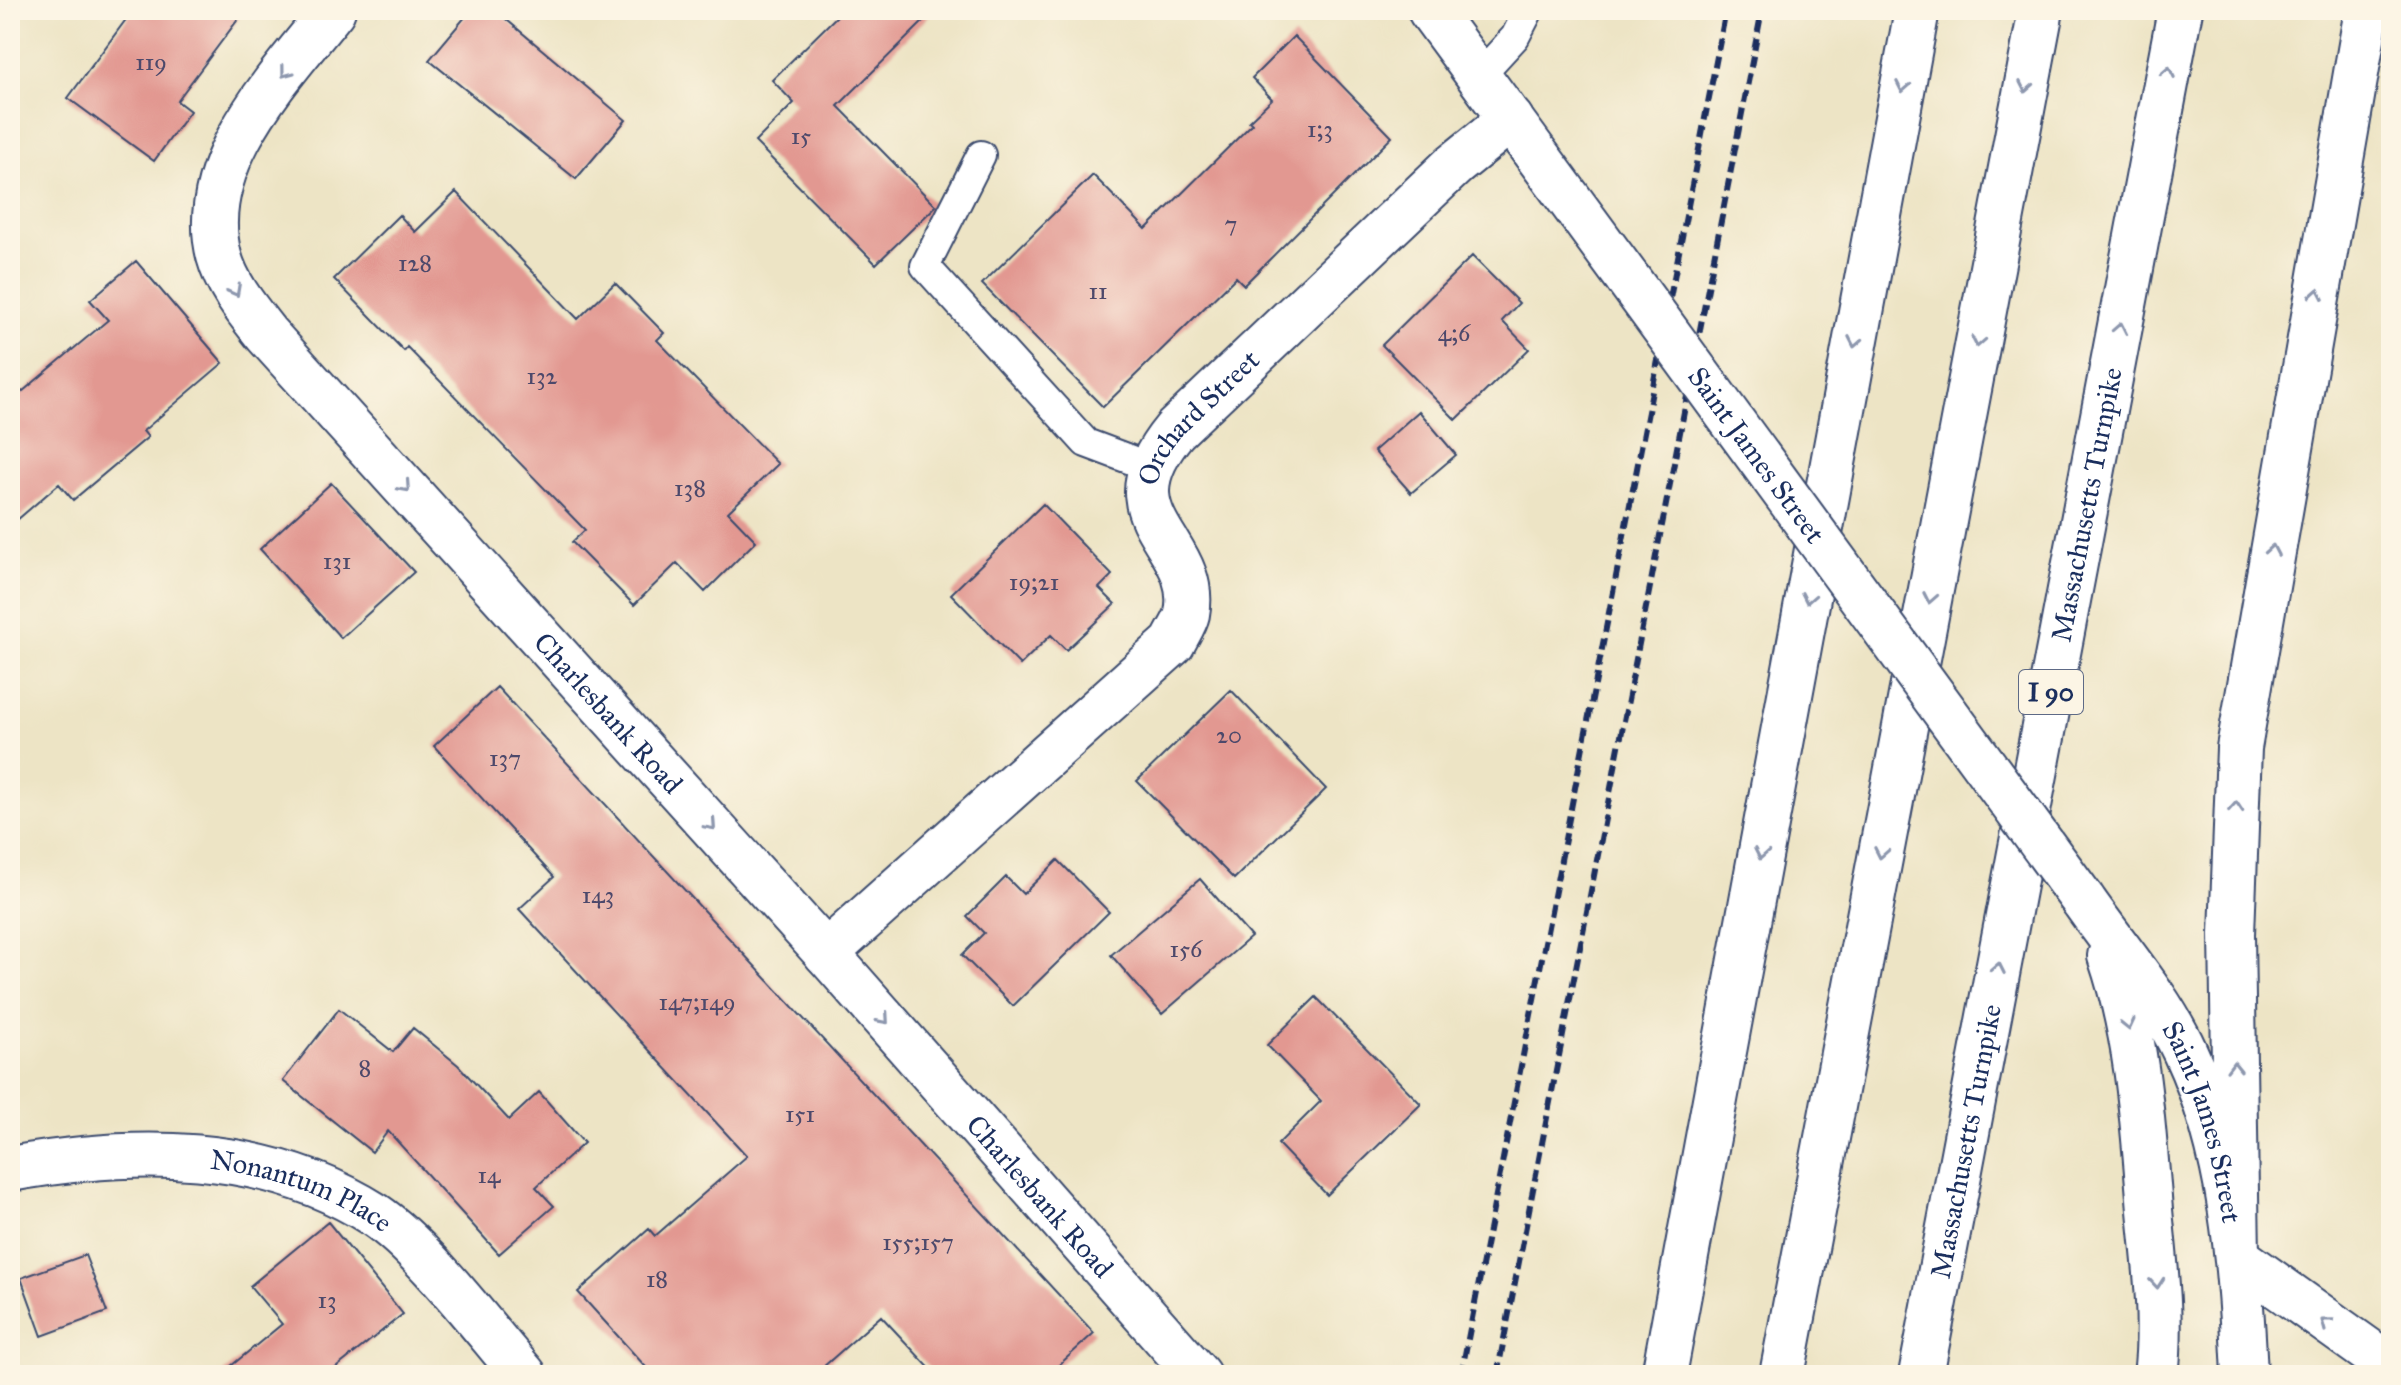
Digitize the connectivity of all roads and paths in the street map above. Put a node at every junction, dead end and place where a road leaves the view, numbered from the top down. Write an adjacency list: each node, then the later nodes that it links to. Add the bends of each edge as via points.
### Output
1 (333, 10): 13 (main road, Charlesbank Road, one-way to 13, via 269,94 221,175 214,217 219,257 238,298)
2 (1430, 10): 8 (main road, Saint James Street)
3 (1529, 10): 8 (lane, via 1515,37)
4 (1917, 10): 19 (main road, one-way to 19)
5 (2041, 10): 20 (main road, one-way to 20)
6 (2180, 10): 21 (main road, Massachusetts Turnpike / I 90, one-way to 6)
7 (2367, 10): 15 (main road, one-way to 7, via 2232,934 2239,748)
8 (1479, 76): 9 (main road, Saint James Street)
9 (1511, 119): 11 (main road, Orchard Street, via 1454,165 1175,430); 12 (main road, Saint James Street, bridge)
10 (981, 155): 11 (lane, via 925,266 1086,443)
11 (1150, 467): 13 (main road, Orchard Street, via 1145,484 1152,513 1185,582 1187,614 1173,643)
12 (2083, 900): 15 (main road, Saint James Street, via 2185,1052 2217,1143); 22 (main road, Saint James Street, one-way to 22, via 2111,959 2139,1078 2158,1295)
13 (826, 953): 18 (main road, Charlesbank Road, one-way to 18)
14 (10, 1169): 17 (main road, Nonantum Place, via 74,1157 138,1154 257,1167 319,1185 377,1216 425,1261)
15 (2237, 1257): 16 (main road, one-way to 15); 23 (main road, Saint James Street)
16 (2391, 1367)
17 (524, 1375)
18 (1198, 1375)
19 (1664, 1375)
20 (1782, 1375)
21 (1921, 1375)
22 (2156, 1375)
23 (2245, 1375)

